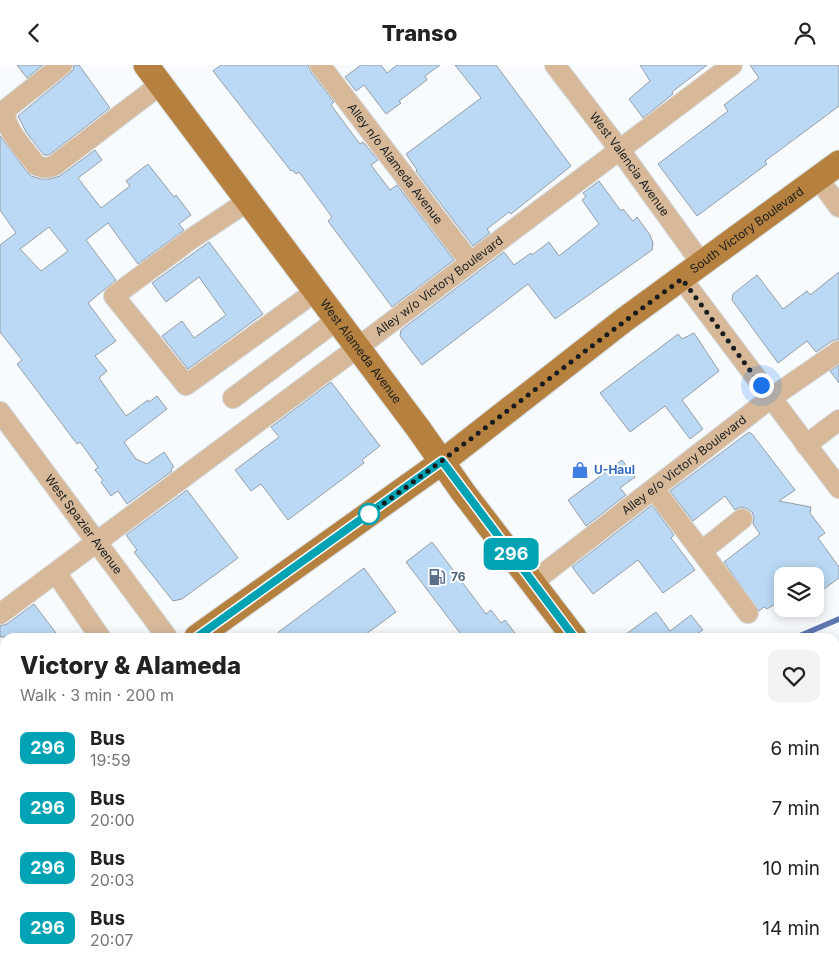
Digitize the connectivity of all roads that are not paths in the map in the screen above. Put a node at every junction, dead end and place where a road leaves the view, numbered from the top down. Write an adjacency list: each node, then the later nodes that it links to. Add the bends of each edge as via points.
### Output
1 (62, 65): 5 (street, via 6,110 8,127 36,165 42,168 55,165)
2 (320, 65): 11 (street, Alley n/o Alameda Avenue)
3 (555, 65): 6 (street, West Valencia Avenue)
4 (732, 65): 6 (street, Alley w/o Victory Boulevard)
5 (154, 75): 9 (main road, West Alameda Avenue)
6 (619, 149): 11 (street, Alley w/o Victory Boulevard); 12 (street, West Valencia Avenue)
7 (839, 163): 8 (main road, South Victory Boulevard)
8 (818, 178): 10 (street); 12 (main road, South Victory Boulevard)
9 (248, 201): 14 (main road, West Alameda Avenue); 14 (street, via 114,296 186,385)
10 (839, 207)
11 (470, 262): 16 (street, Alley w/o Victory Boulevard)
12 (702, 264): 13 (main road, South Victory Boulevard)
13 (682, 279): 19 (street); 23 (main road, South Victory Boulevard)
14 (316, 291): 15 (main road, West Alameda Avenue)
15 (337, 320): 16 (main road, West Alameda Avenue); 18 (street)
16 (357, 348): 23 (main road, West Alameda Avenue); 27 (street, Alley w/o Victory Boulevard)
17 (839, 351): 19 (street, Alley e/o Victory Boulevard)
18 (233, 398)
19 (772, 398): 22 (street); 25 (street, Alley e/o Victory Boulevard)
20 (0, 412): 27 (street, West Spazier Avenue)
21 (839, 420): 22 (street)
22 (806, 445): 24 (street)
23 (442, 461): 30 (main road, West Alameda Avenue); 35 (main road, South Victory Boulevard)
24 (839, 488)
25 (654, 489): 28 (street); 30 (street, Alley e/o Victory Boulevard)
26 (742, 519): 28 (street)
27 (98, 543): 29 (street, Alley w/o Victory Boulevard); 34 (street, West Spazier Avenue)
28 (702, 551): 31 (street)
29 (56, 573): 32 (street, Alley w/o Victory Boulevard); 33 (street)
30 (533, 582): 36 (main road, West Alameda Avenue)
31 (748, 613)
32 (0, 614)
33 (97, 633)
34 (164, 633)
35 (209, 633)
36 (571, 633)

